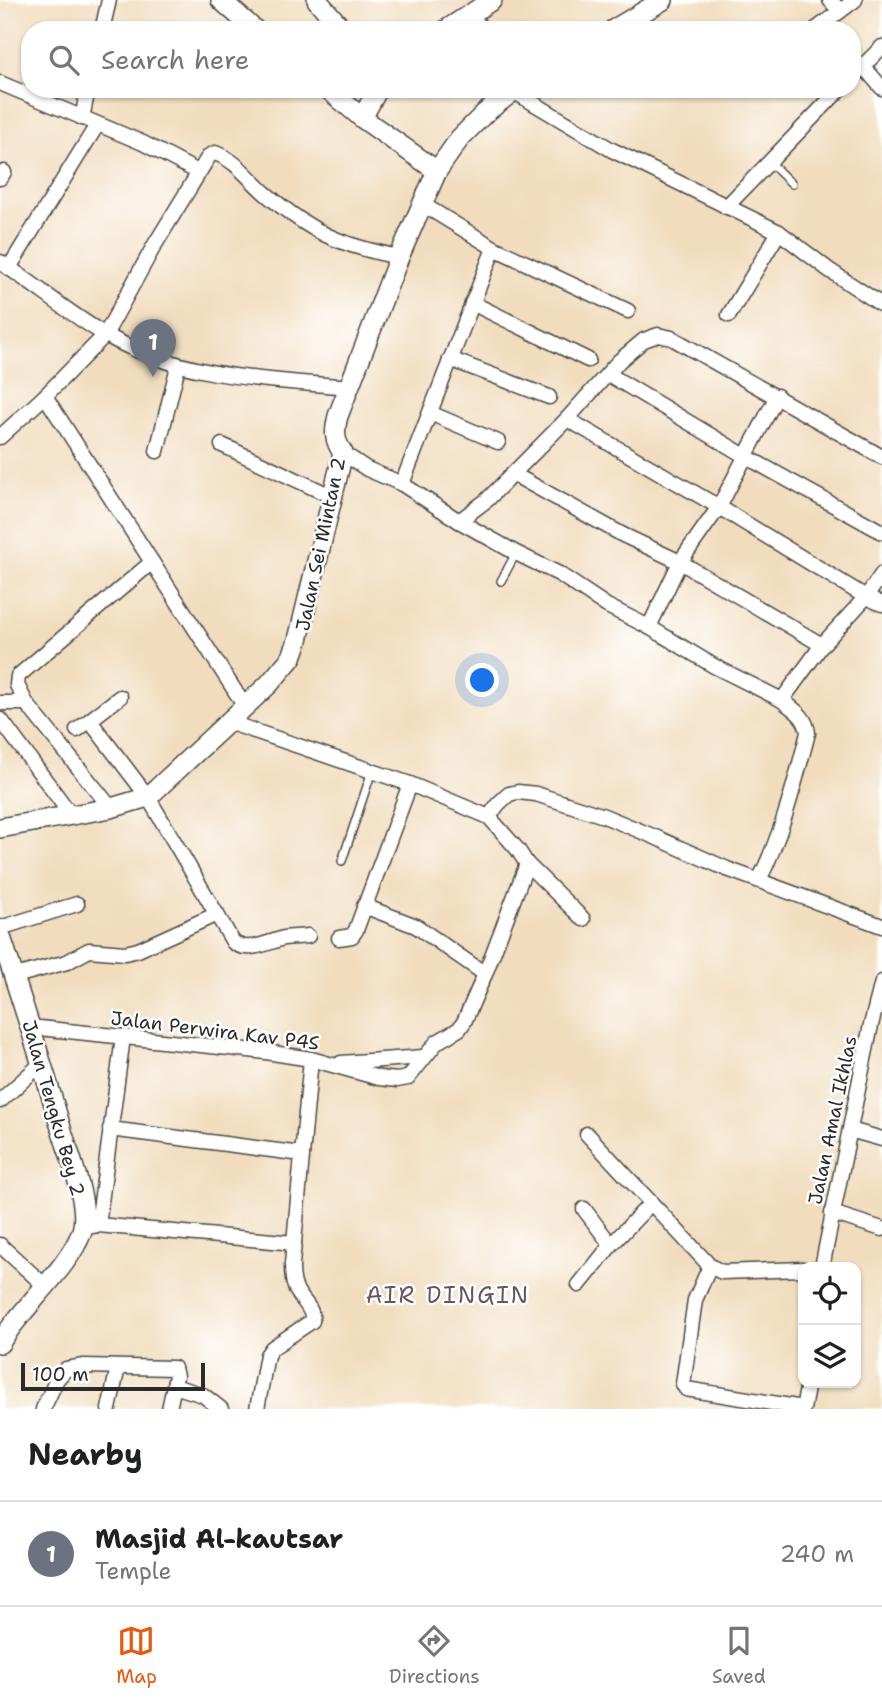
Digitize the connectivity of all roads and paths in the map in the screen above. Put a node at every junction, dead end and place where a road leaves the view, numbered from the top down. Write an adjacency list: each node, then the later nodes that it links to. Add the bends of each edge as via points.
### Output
1 (109, 0): 10 (street)
2 (221, 0): 11 (street)
3 (317, 0): 12 (street)
4 (492, 0): 9 (street)
5 (663, 0): 15 (street)
6 (830, 0): 8 (street)
7 (855, 0): 8 (street)
8 (840, 11): 16 (street)
9 (469, 15): 13 (street); 14 (street)
10 (104, 21)
11 (245, 21)
12 (335, 21)
13 (460, 21)
14 (475, 21)
15 (634, 21)
16 (827, 21)
17 (882, 47): 18 (street)
18 (863, 66): 20 (street)
19 (0, 83): 21 (street)
20 (882, 88)
21 (21, 92)
22 (35, 98): 29 (street)
23 (86, 98): 29 (street)
24 (339, 98): 30 (street)
25 (373, 98): 30 (street)
26 (505, 98): 33 (street, Jalan Sei Mintan 2, via 460,138)
27 (528, 98): 37 (street, via 612,150)
28 (831, 98): 32 (street)
29 (82, 118): 31 (street)
30 (362, 118): 33 (street)
31 (97, 125): 34 (street); 41 (street)
32 (769, 162): 35 (lane); 37 (street)
33 (437, 171): 36 (street, Jalan Sei Mintan 2)
34 (198, 172): 40 (street, via 209,156 220,155 320,234); 46 (street)
35 (792, 184)
36 (422, 204): 39 (street); 40 (street, Jalan Sei Mintan 2)
37 (726, 207): 38 (street)
38 (779, 232): 43 (street); 45 (street)
39 (494, 248): 42 (street); 44 (street)
40 (399, 257): 51 (street, Jalan Sei Mintan 2)
41 (5, 265): 46 (street)
42 (472, 303): 47 (street); 48 (street)
43 (882, 305)
44 (628, 311)
45 (729, 315)
46 (105, 335): 49 (street); 52 (street)
47 (450, 359): 54 (street); 55 (street)
48 (588, 360)
49 (178, 366): 51 (street); 60 (street)
50 (608, 374): 53 (street, via 644,340 658,335 673,338); 56 (street); 62 (street)
51 (351, 387): 61 (street, Jalan Sei Mintan 2, via 335,430 335,442)
52 (45, 396): 57 (street); 71 (street)
53 (777, 396): 62 (street); 63 (street)
54 (549, 397)
55 (430, 413): 58 (street); 65 (street)
56 (567, 419): 64 (street); 67 (street)
57 (0, 437)
58 (498, 442)
59 (222, 445): 66 (street)
60 (157, 451)
61 (343, 453): 65 (street); 66 (street, Jalan Sei Mintan 2)
62 (745, 456): 67 (street); 69 (street)
63 (882, 457)
64 (513, 474): 68 (street); 72 (street)
65 (402, 484): 68 (street)
66 (331, 496): 82 (street, Jalan Sei Mintan 2, via 299,640 292,657)
67 (719, 507): 72 (street); 75 (street)
68 (459, 521): 70 (street)
69 (882, 532)
70 (516, 553): 74 (lane); 76 (street)
71 (152, 562): 81 (street, via 18,676 17,685); 82 (street)
72 (680, 562): 76 (street); 77 (street)
73 (882, 574): 75 (street)
74 (501, 581)
75 (874, 600): 77 (street)
76 (649, 627): 79 (street)
77 (822, 645): 79 (street)
78 (120, 697): 84 (street)
79 (782, 699): 96 (street, via 807,723 808,733)
80 (0, 703): 81 (street)
81 (26, 703): 90 (street)
82 (246, 708): 85 (street, Jalan Sei Mintan 2)
83 (1, 720): 91 (street)
84 (90, 721): 86 (street); 89 (street)
85 (228, 722): 87 (street); 89 (street, Jalan Sei Mintan 2)
86 (77, 730)
87 (372, 771): 88 (street); 94 (lane)
88 (410, 784): 92 (street); 98 (street)
89 (148, 797): 90 (street, Jalan Sei Mintan 2); 99 (street)
90 (111, 808): 91 (street, Jalan Sei Mintan 2)
91 (71, 815): 93 (street, Jalan Sei Mintan 2)
92 (489, 817): 95 (street); 96 (street, via 509,794 536,794 617,821)
93 (1, 826)
94 (342, 861)
95 (527, 864): 100 (street); 106 (street, Jalan Perwira Kav P4S)
96 (759, 880): 101 (street)
97 (77, 904): 102 (street)
98 (364, 906): 104 (street, via 352,936); 106 (street, via 416,926)
99 (216, 914): 103 (street, via 238,947); 107 (street, via 138,950 89,950 67,962)
100 (583, 919)
101 (882, 926)
102 (0, 928)
103 (308, 936)
104 (339, 939)
105 (2, 948): 107 (street, Jalan Tengku Bey 2)
106 (485, 974): 111 (street, Jalan Perwira Kav P4S, via 459,1029)
107 (15, 976): 109 (street, Jalan Tengku Bey 2)
108 (882, 982): 117 (street, Jalan Amal Ikhlas)
109 (30, 1027): 110 (street, Jalan Perwira Kav P4S); 113 (street, Jalan Tengku Bey 2)
110 (122, 1037): 112 (street, Jalan Perwira Kav P4S); 116 (street)
111 (423, 1057): 114 (street); 114 (street, Jalan Perwira Kav P4S, via 408,1078 397,1080)
112 (311, 1059): 114 (street, Jalan Perwira Kav P4S); 120 (street)
113 (42, 1063): 115 (street); 124 (street, Jalan Tengku Bey 2)
114 (328, 1063)
115 (0, 1101)
116 (110, 1129): 120 (street); 124 (street)
117 (850, 1130): 119 (street); 123 (street, Jalan Amal Ikhlas)
118 (587, 1134): 121 (street)
119 (882, 1139)
120 (302, 1154): 126 (street)
121 (651, 1203): 128 (street); 130 (street)
122 (584, 1209): 128 (street)
123 (832, 1213): 125 (street); 129 (street, Jalan Amal Ikhlas)
124 (90, 1227): 126 (street); 133 (street)
125 (882, 1229)
126 (294, 1243): 143 (street, via 293,1283 314,1317 267,1355)
127 (0, 1245): 133 (street)
128 (611, 1245): 132 (street)
129 (823, 1262)
130 (710, 1266): 131 (street, via 722,1272); 138 (street, via 695,1300 686,1389)
131 (798, 1269)
132 (579, 1285)
133 (44, 1286): 134 (street)
134 (0, 1343)
135 (118, 1367): 136 (street, via 174,1367); 139 (street, via 66,1369); 140 (street)
136 (174, 1385): 141 (street); 142 (street, via 204,1395)
137 (807, 1388): 138 (street)
138 (803, 1408)
139 (43, 1409)
140 (109, 1409)
141 (169, 1409)
142 (221, 1409)
143 (257, 1409)

